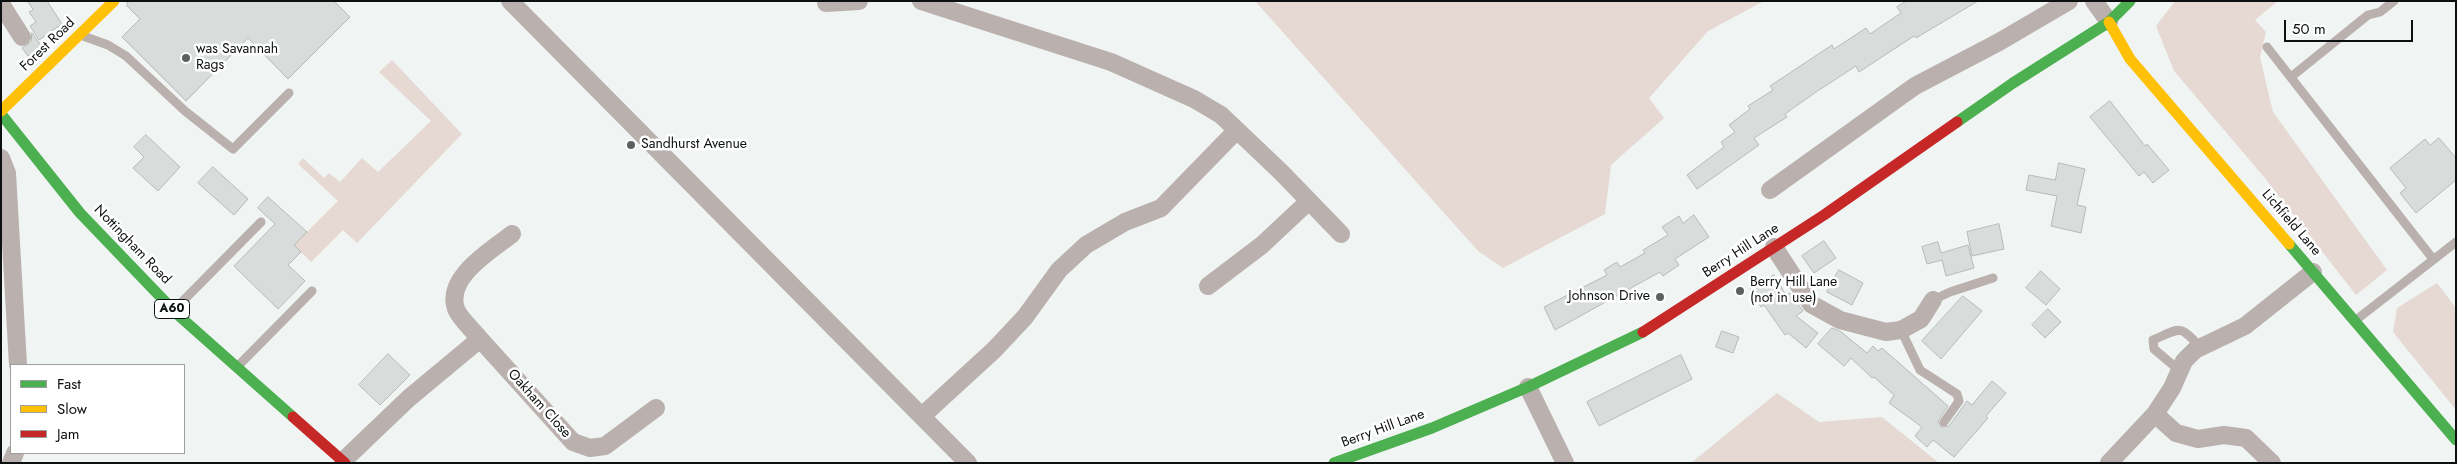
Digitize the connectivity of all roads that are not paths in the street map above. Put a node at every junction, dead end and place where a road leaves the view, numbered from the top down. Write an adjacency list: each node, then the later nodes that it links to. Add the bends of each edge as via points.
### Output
1 (114, 1): 12 (main road, Forest Road)
2 (510, 1): 46 (street)
3 (859, 1): 9 (street)
4 (921, 1): 18 (street, via 1111,62 1194,99)
5 (2069, 1): 22 (street, via 1915,86)
6 (2094, 1): 11 (street)
7 (2130, 1): 11 (main road, Berry Hill Lane)
8 (2394, 1): 15 (lane, via 2380,12 2368,14)
9 (826, 3)
10 (1, 4): 13 (street)
11 (2109, 22): 28 (main road, Berry Hill Lane, via 2013,83); 30 (main road, Lichfield Lane, via 2130,59)
12 (80, 35): 16 (lane, via 108,45 126,56 185,111 233,149); 17 (main road, Forest Road)
13 (22, 37)
14 (2267, 47): 15 (lane)
15 (2291, 78): 29 (lane)
16 (289, 93)
17 (1, 112): 19 (main road, Nottingham Road / A60)
18 (1237, 130): 23 (street); 46 (street, via 1162,208 1125,222 1086,245 1059,270 1025,317 1000,344)
19 (19, 137): 20 (street); 35 (main road, Nottingham Road / A60, via 80,213)
20 (1, 148)
21 (1, 158): 40 (street, via 7,173)
22 (1770, 190)
23 (1309, 201): 26 (street); 32 (street, via 1262,245)
24 (261, 222): 35 (lane)
25 (512, 234): 38 (street, Oakham Close, via 461,276 454,293 456,310)
26 (1341, 234)
27 (2456, 242): 29 (lane)
28 (1774, 247): 37 (street, via 1811,304 1840,320 1870,330); 43 (main road, Berry Hill Lane, via 1655,326)
29 (2433, 260): 36 (lane)
30 (2313, 272): 36 (main road, Lichfield Lane); 39 (street, via 2245,326)
31 (1993, 278): 34 (lane)
32 (1208, 286)
33 (312, 291): 41 (lane)
34 (1932, 300): 37 (street, via 1921,319)
35 (174, 310): 41 (main road, Nottingham Road / A60)
36 (2354, 322): 48 (main road, Lichfield Lane)
37 (1901, 330): 47 (lane, via 1920,370 1957,394 1959,401)
38 (480, 339): 44 (street, Oakham Close, via 573,442 590,448 605,446); 49 (street, via 409,398)
39 (2200, 348): 42 (street, via 2184,361); 42 (lane, via 2184,330 2179,329 2153,340 2154,348)
40 (18, 364)
41 (237, 367): 49 (main road, Nottingham Road / A60)
42 (2180, 370): 45 (street)
43 (1528, 387): 51 (main road, Berry Hill Lane, via 1432,428); 52 (street)
44 (656, 408)
45 (2155, 414): 53 (street); 54 (street, via 2176,433 2198,440 2224,435 2246,438)
46 (922, 416): 50 (street)
47 (1944, 422)
48 (2456, 440)
49 (344, 462)
50 (968, 463)
51 (1334, 463)
52 (1565, 463)
53 (2109, 463)
54 (2272, 463)

